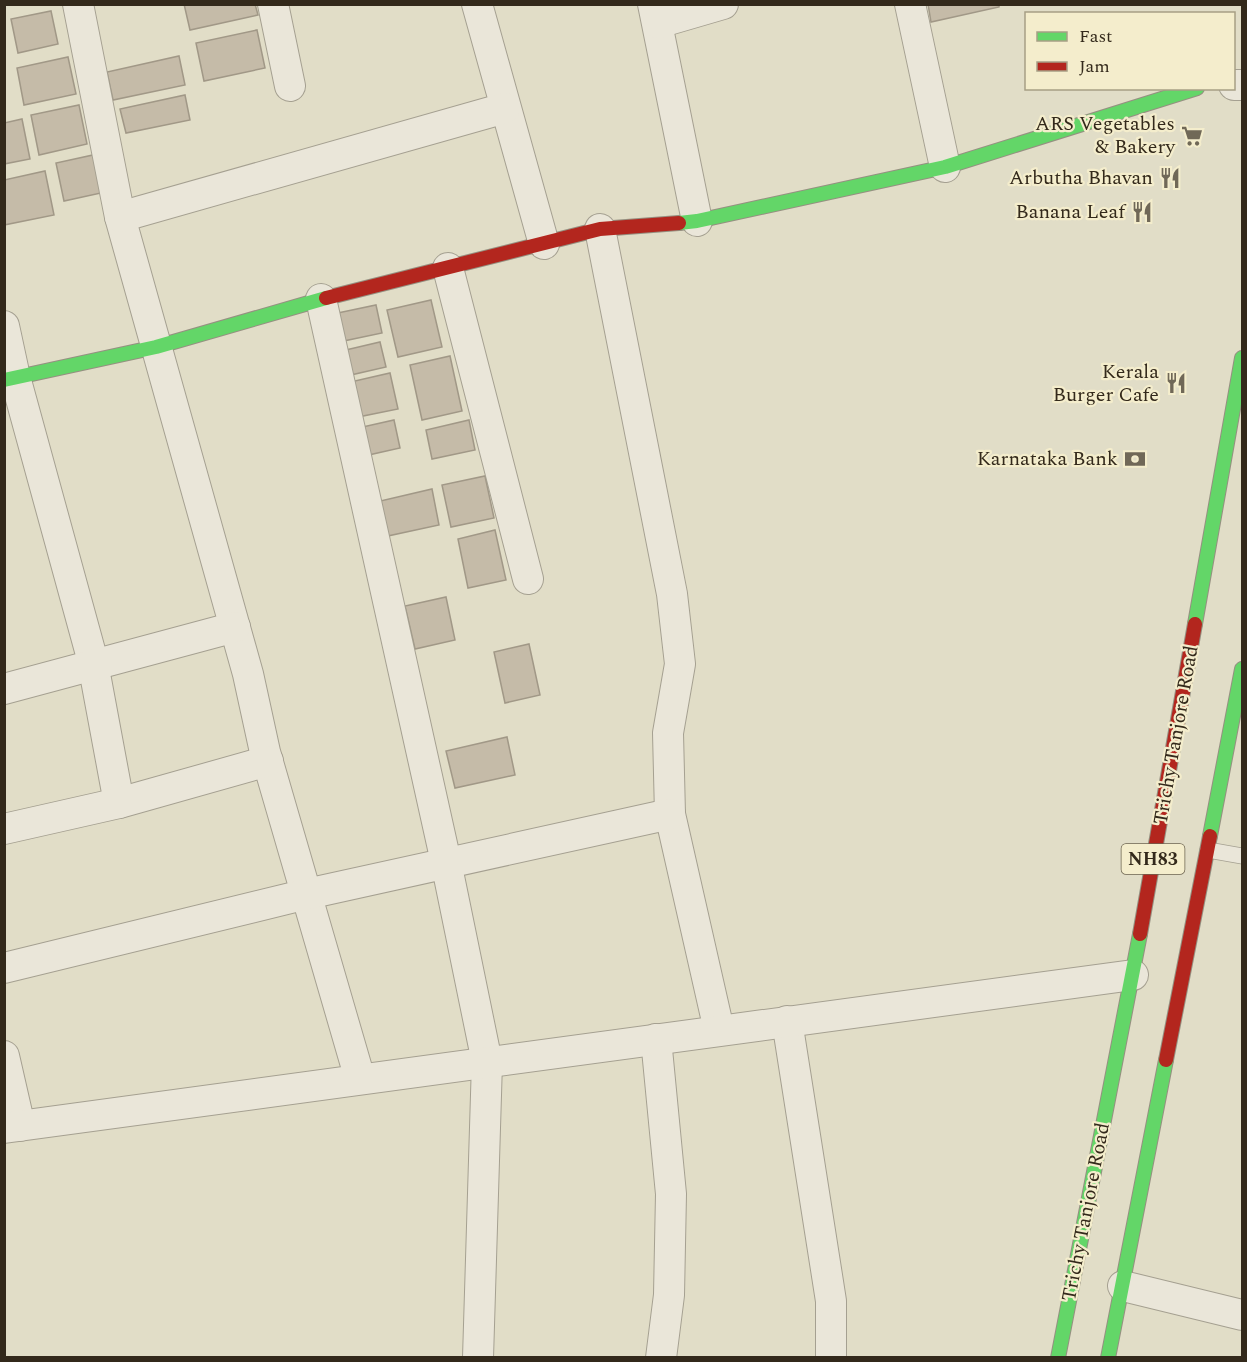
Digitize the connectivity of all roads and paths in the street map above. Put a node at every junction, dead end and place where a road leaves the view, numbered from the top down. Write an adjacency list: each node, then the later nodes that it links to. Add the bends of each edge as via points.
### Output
1 (78, 4): 11 (street)
2 (273, 4): 7 (street)
3 (477, 4): 9 (street)
4 (723, 4): 6 (street)
5 (910, 4): 10 (street)
6 (656, 14): 12 (street)
7 (290, 86)
8 (1191, 90): 10 (main road)
9 (506, 108): 11 (street); 14 (street)
10 (945, 167): 12 (main road)
11 (120, 217): 18 (street)
12 (697, 221): 13 (main road)
13 (600, 229): 14 (main road); 28 (street, via 672,594 680,664 668,733)
14 (544, 244): 15 (main road)
15 (448, 267): 16 (main road); 21 (street)
16 (321, 299): 18 (main road); 32 (street)
17 (4, 326): 20 (street)
18 (156, 347): 20 (main road); 22 (street)
19 (1242, 358): 35 (main road, Trichy Tanjore Road / NH83)
20 (10, 379): 23 (street)
21 (528, 579)
22 (235, 627): 23 (street); 26 (street)
23 (93, 665): 25 (street); 27 (street)
24 (1242, 669): 30 (main road, NH83)
25 (4, 689)
26 (268, 761): 27 (street); 33 (street)
27 (119, 803): 29 (street)
28 (670, 814): 32 (street); 37 (street)
29 (4, 829)
30 (1208, 850): 31 (lane); 43 (main road, NH83)
31 (1242, 855)
32 (446, 862): 33 (street); 40 (street)
33 (307, 894): 34 (street); 41 (street)
34 (4, 968)
35 (1133, 975): 36 (street); 48 (main road, Trichy Tanjore Road / NH83)
36 (787, 1021): 37 (street); 47 (street, via 831,1301)
37 (719, 1030): 38 (street)
38 (656, 1039): 40 (street); 46 (street, via 671,1194 669,1295)
39 (4, 1056): 42 (street)
40 (487, 1062): 41 (street); 45 (street)
41 (360, 1079): 42 (street)
42 (12, 1127)
43 (1123, 1286): 44 (street); 49 (main road, NH83)
44 (1242, 1315)
45 (478, 1358)
46 (661, 1358)
47 (831, 1358)
48 (1058, 1358)
49 (1108, 1358)

